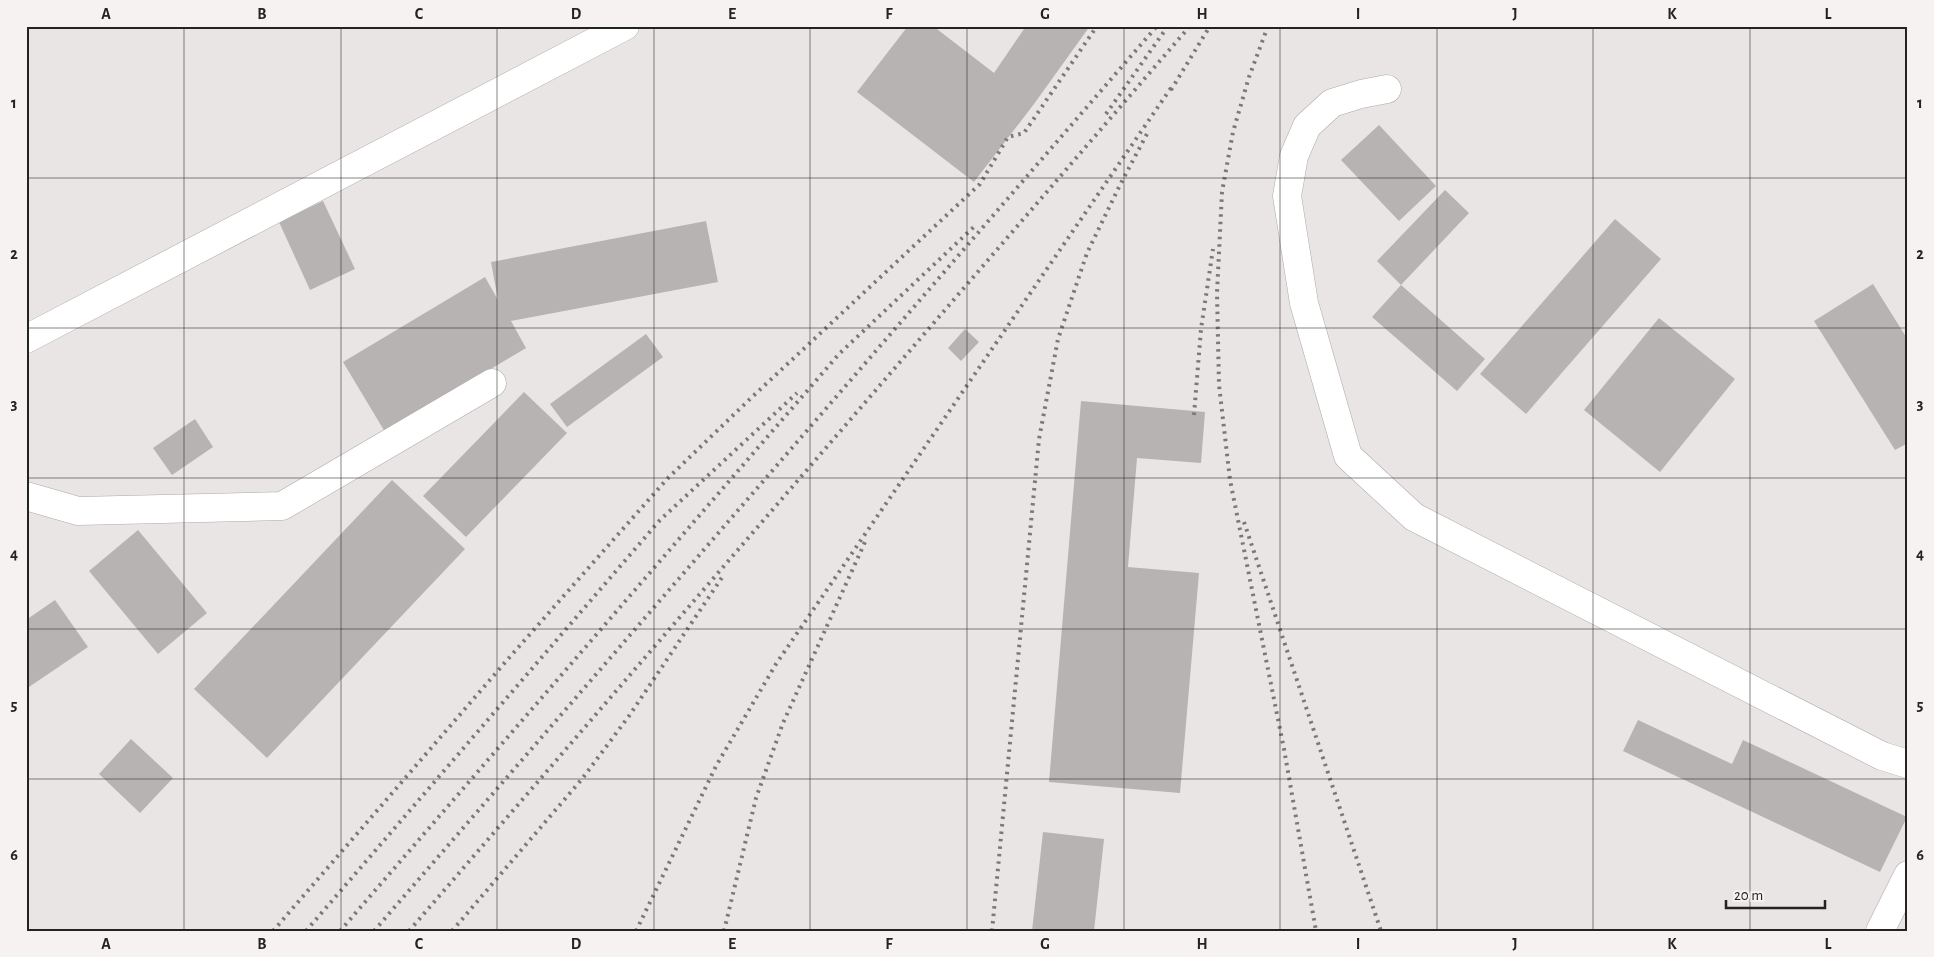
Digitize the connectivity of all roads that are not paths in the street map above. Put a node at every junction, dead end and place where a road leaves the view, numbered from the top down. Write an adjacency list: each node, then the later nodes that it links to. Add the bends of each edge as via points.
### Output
1 (625, 26): 3 (lane)
2 (1387, 89): 6 (lane, via 1332,103 1307,126 1294,156 1287,196 1304,303 1348,456 1414,517 1882,756)
3 (26, 339)
4 (492, 384): 5 (lane, via 282,506 78,511)
5 (26, 496)
6 (1908, 764)
7 (1908, 875): 8 (lane)
8 (1880, 931)

